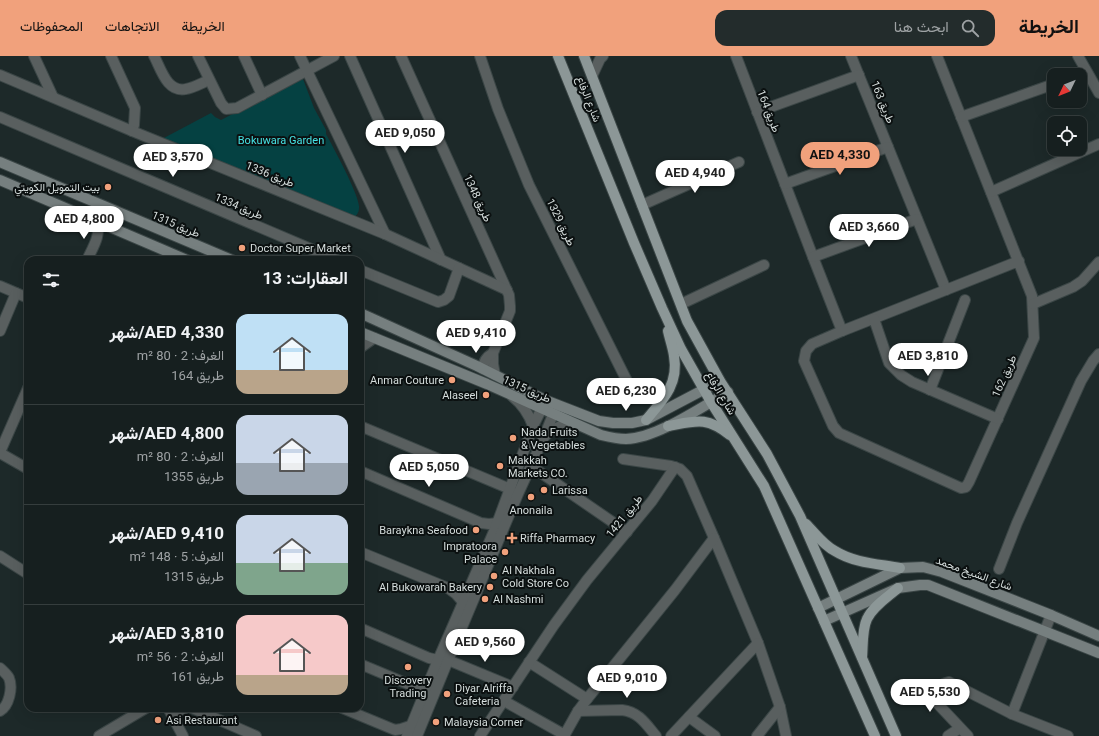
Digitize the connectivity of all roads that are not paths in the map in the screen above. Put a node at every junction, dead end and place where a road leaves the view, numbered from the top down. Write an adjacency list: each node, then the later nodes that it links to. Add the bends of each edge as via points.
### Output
1 (34, 56): 28 (street)
2 (111, 56): 32 (street, via 135,108)
3 (154, 56): 24 (street, via 165,79 173,88 185,89)
4 (198, 56): 24 (street)
5 (244, 56): 27 (street)
6 (300, 56): 19 (street)
7 (334, 56): 19 (street)
8 (350, 56): 49 (street)
9 (400, 56): 56 (street, طريق 1348)
10 (480, 56): 80 (street, طريق 1329, via 498,108 530,185)
11 (558, 56): 63 (main road, شارع الرفاع)
12 (584, 56): 22 (main road, شارع الرفاع)
13 (603, 56): 22 (street)
14 (736, 56): 29 (street, طريق 164)
15 (851, 56): 21 (street, طريق 163)
16 (937, 56): 30 (street, طريق 162)
17 (1078, 56): 18 (street)
18 (1082, 68)
19 (307, 70): 27 (street); 43 (street)
20 (0, 75): 28 (street, طريق 1336)
21 (859, 75): 29 (street); 34 (street, طريق 163)
22 (592, 76): 40 (main road, شارع الرفاع)
23 (1087, 78): 26 (street)
24 (209, 80): 27 (street, via 226,109 237,108)
25 (1047, 86): 30 (street)
26 (1099, 93)
27 (262, 95)
28 (53, 97): 32 (street, طريق 1336)
29 (757, 112): 38 (street, طريق 164)
30 (961, 116): 39 (street, طريق 162)
31 (0, 117): 47 (street, طريق 1334)
32 (132, 131): 43 (street, طريق 1336)
33 (1099, 144): 39 (street)
34 (888, 147): 38 (street); 41 (street, طريق 163)
35 (0, 162): 46 (street, طريق 1315)
36 (739, 162): 40 (street)
37 (0, 180): 42 (street)
38 (785, 184): 48 (street, طريق 164)
39 (991, 192): 50 (street, طريق 162)
40 (642, 205): 61 (main road, شارع الرفاع)
41 (917, 219): 48 (street); 57 (street, طريق 163)
42 (97, 222): 44 (street, via 98,237); 45 (street)
43 (385, 234): 49 (street, طريق 1336)
44 (89, 256)
45 (178, 256)
46 (223, 256)
47 (327, 256)
48 (813, 257): 67 (street, طريق 164)
49 (441, 260): 53 (street, طريق 1336)
50 (1018, 261): 57 (street); 62 (street, طريق 162)
51 (1099, 262): 62 (street, via 1073,287)
52 (764, 265): 61 (street)
53 (459, 268): 54 (street, via 449,296 438,302); 56 (street, طريق 1336)
54 (364, 272)
55 (0, 286): 58 (street)
56 (507, 290): 71 (street, طريق 1348, via 510,311)
57 (946, 290): 65 (street)
58 (16, 293): 59 (street); 66 (street)
59 (24, 296)
60 (965, 300): 78 (street)
61 (681, 304): 75 (main road, شارع الرفاع, via 687,321)
62 (1033, 304): 86 (street, طريق 162, via 1034,338)
63 (662, 308): 77 (main road, شارع الرفاع, via 681,349); 87 (main road, via 674,356 675,373 666,395)
64 (364, 315): 73 (street, طريق 1315)
65 (874, 319): 67 (street); 78 (street, via 889,363 901,375)
66 (0, 331)
67 (842, 331): 86 (street, طريق 162, via 812,344 806,351 804,361 833,426 839,433 961,488 966,487 969,482)
68 (364, 334): 69 (street, طريق 1315)
69 (374, 338): 70 (street); 76 (street, طريق 1315)
70 (364, 345)
71 (493, 353): 73 (street, طريق 1348, via 486,358); 74 (street, طريق 1348)
72 (1099, 354): 108 (street, via 1081,381)
73 (483, 369): 74 (street, طريق 1315); 76 (street)
74 (495, 375): 84 (street, طريق 1315)
75 (720, 381): 77 (street, طريق 1315); 79 (main road, شارع الرفاع)
76 (487, 384): 81 (street, طريق 1315)
77 (705, 390): 83 (main road, شارع الرفاع); 87 (street, طريق 1315)
78 (930, 390): 86 (street)
79 (728, 392): 83 (street, طريق 1315); 101 (main road, شارع الرفاع, via 767,454)
80 (633, 393)
81 (509, 394): 84 (street, طريق 1315); 89 (street, via 524,408)
82 (24, 398): 94 (street)
83 (711, 402): 90 (street, طريق 1315); 93 (main road, شارع الرفاع)
84 (544, 404): 85 (street, طريق 1315); 89 (street)
85 (555, 409): 87 (street, طريق 1315, via 613,423); 88 (street, طريق 1315); 92 (street)
86 (998, 419)
87 (646, 420)
88 (577, 425): 90 (street, طريق 1315, via 601,435 625,439 652,434); 92 (street, via 566,424 556,427)
89 (533, 426): 100 (street)
90 (668, 426): 93 (main road, via 697,421 708,422)
91 (364, 428): 100 (street)
92 (544, 437): 96 (street)
93 (736, 439): 115 (main road, شارع الرفاع, via 764,486)
94 (0, 453): 97 (street)
95 (623, 459): 98 (street)
96 (531, 466): 103 (street); 124 (street)
97 (24, 467)
98 (675, 467): 103 (street, طريق 1421); 104 (street, via 687,476)
99 (364, 473): 102 (street, via 481,523)
100 (510, 489): 102 (street)
101 (800, 516): 107 (main road, via 822,542 834,551 865,562); 113 (main road, شارع الرفاع)
102 (496, 524): 110 (street)
103 (627, 532): 126 (street, طريق 1421, via 554,625)
104 (714, 538): 122 (street); 131 (street)
105 (364, 554): 111 (street)
106 (0, 556): 109 (street)
107 (900, 568): 113 (street, شارع الشيخ محمد); 117 (street, شارع الشيخ محمد, via 923,567 942,572)
108 (999, 569)
109 (24, 571)
110 (470, 586): 111 (street); 114 (street)
111 (448, 588): 114 (street)
112 (898, 588): 116 (street); 120 (street, via 928,586); 125 (main road, via 876,607 867,620)
113 (837, 599): 115 (street, شارع الشيخ محمد); 116 (main road, شارع الرفاع)
114 (463, 602): 124 (street)
115 (818, 608): 118 (main road, شارع الرفاع)
116 (843, 612): 118 (street); 125 (main road, شارع الرفاع)
117 (1051, 615): 120 (street); 121 (street, شارع الشيخ محمد)
118 (824, 621): 156 (main road, شارع الرفاع)
119 (364, 630): 124 (street, via 429,658)
120 (1045, 632): 123 (street); 140 (street)
121 (1099, 636)
122 (758, 643): 133 (street); 141 (street)
123 (1099, 653)
124 (443, 660): 129 (street); 130 (street); 145 (street)
125 (862, 660): 157 (main road, شارع الرفاع)
126 (529, 662): 129 (street, طريق 1421); 131 (street)
127 (364, 666): 130 (street, via 415,687)
128 (0, 668): 134 (street, via 9,679 10,687 9,699)
129 (513, 687): 132 (street, طريق 1421)
130 (424, 694): 143 (street)
131 (587, 699): 135 (street)
132 (504, 701): 146 (street); 150 (street, طريق 1421)
133 (780, 707): 154 (street); 155 (street)
134 (0, 711)
135 (578, 711): 146 (street); 151 (street, via 628,711 642,719)
136 (139, 712): 147 (street)
137 (171, 712): 148 (street)
138 (201, 712): 149 (street)
139 (351, 712): 144 (street)
140 (1012, 714): 142 (street, via 949,682 940,685 934,695 935,701); 160 (street)
141 (689, 717): 152 (street); 153 (street)
142 (960, 728): 158 (street); 159 (street)
143 (409, 731): 144 (street, via 401,729)
144 (396, 733)
145 (418, 735)
146 (565, 735)
147 (99, 736)
148 (183, 736)
149 (256, 736)
150 (480, 736)
151 (656, 736)
152 (671, 736)
153 (715, 736)
154 (757, 736)
155 (786, 736)
156 (875, 736)
157 (896, 736)
158 (948, 736)
159 (968, 736)
160 (1066, 736)

